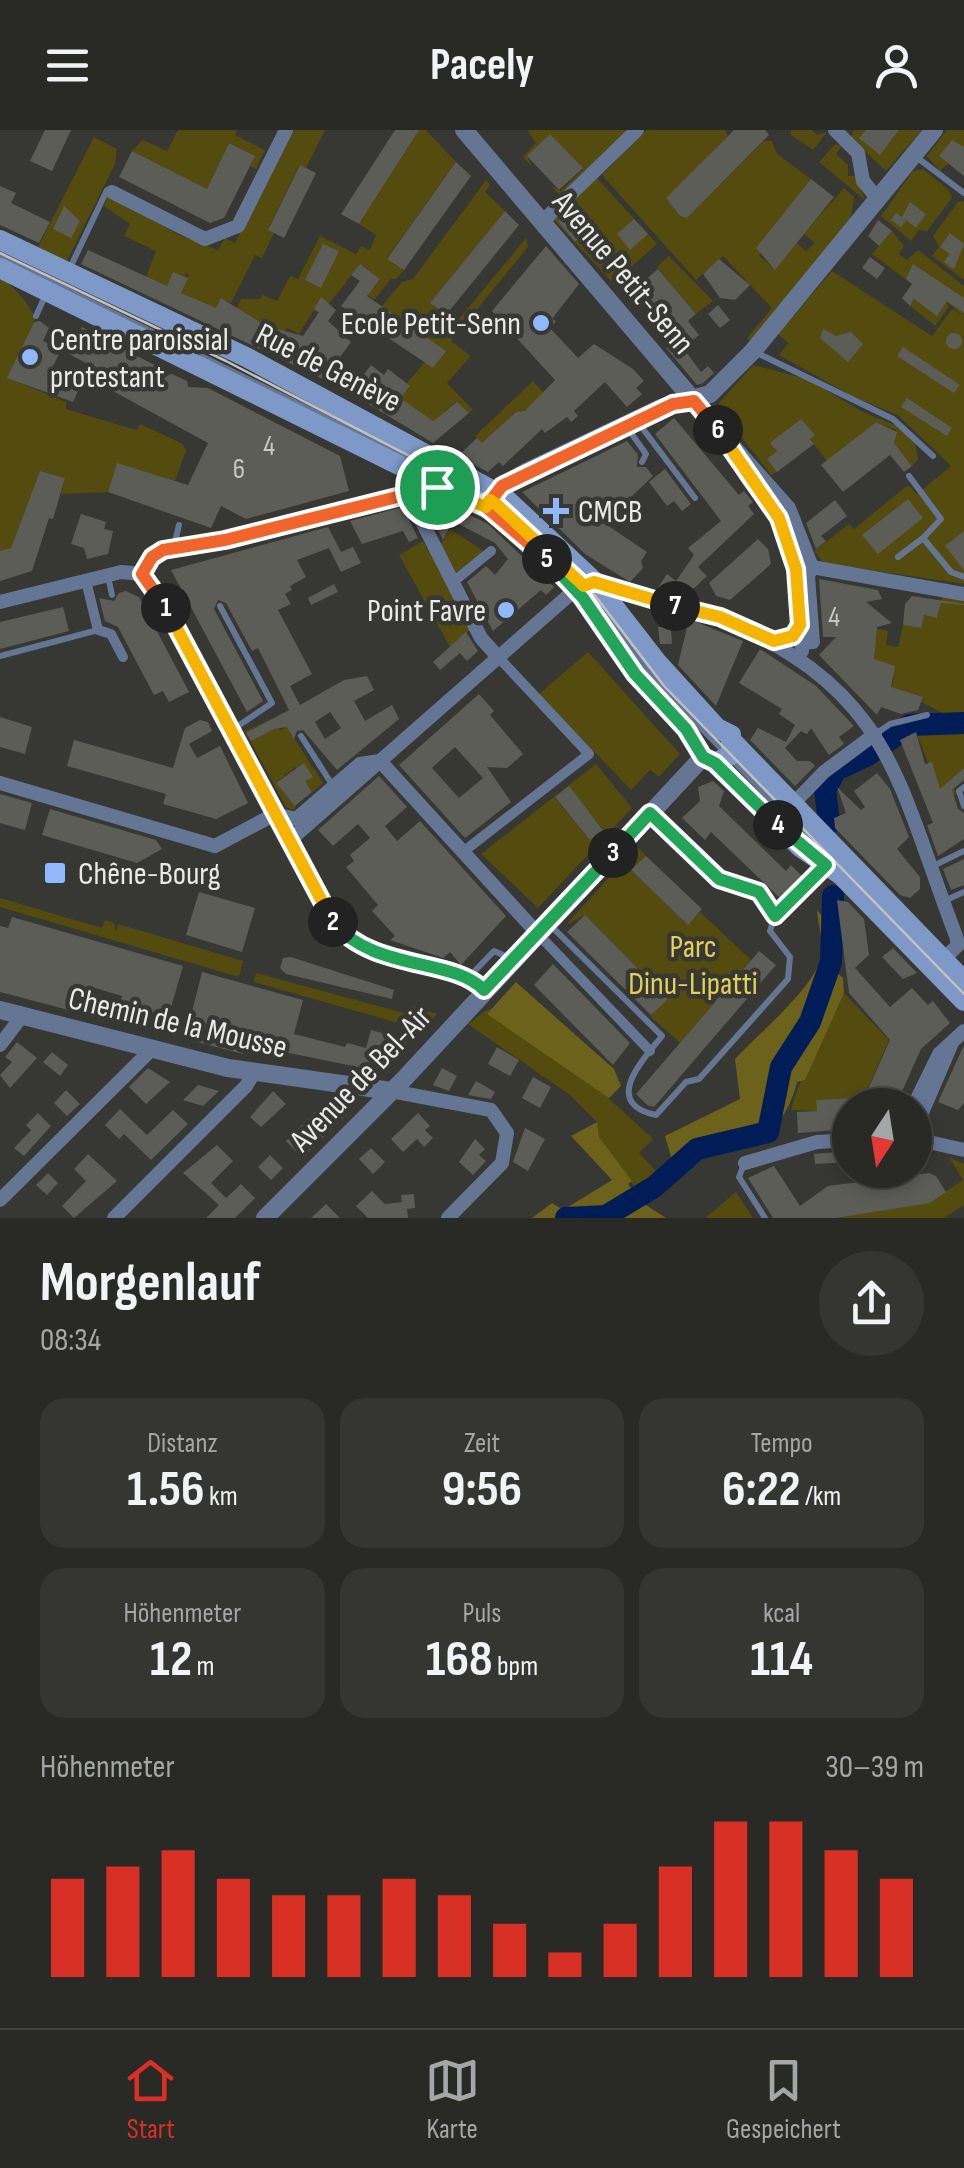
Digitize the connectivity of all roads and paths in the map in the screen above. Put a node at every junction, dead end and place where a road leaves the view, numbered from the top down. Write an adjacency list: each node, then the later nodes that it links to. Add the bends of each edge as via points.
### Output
1 (286, 130): 7 (street, via 238,226 223,234 205,239)
2 (464, 130): 10 (street, Avenue Petit-Senn)
3 (637, 130): 10 (street)
4 (836, 130): 9 (street, via 858,153 863,182)
5 (934, 130): 6 (street)
6 (914, 155): 8 (lane); 9 (street)
7 (110, 191): 14 (lane)
8 (964, 193)
9 (878, 199): 17 (street)
10 (542, 222): 18 (street, Avenue Petit-Senn)
11 (0, 240): 14 (main road, Rue de Genève)
12 (0, 256): 27 (lane)
13 (0, 268): 15 (main road, Rue de Genève)
14 (67, 273): 27 (main road, Rue de Genève, via 292,380)
15 (47, 292): 16 (lane); 24 (main road, Rue de Genève)
16 (36, 316)
17 (754, 351): 18 (street); 21 (lane, via 894,419)
18 (694, 401): 19 (street); 20 (street, Avenue Petit-Senn)
19 (631, 422): 22 (lane, via 646,454); 26 (lane); 27 (street)
20 (737, 453): 33 (street, Avenue Petit-Senn, via 789,508); 46 (street, Avenue Petit-Senn, via 738,465 779,518 790,546)
21 (933, 456)
22 (642, 462)
23 (908, 476): 29 (lane, via 941,519)
24 (437, 487): 25 (street); 27 (main road, Rue de Genève)
25 (408, 494): 30 (street); 38 (street)
26 (694, 498)
27 (490, 499): 39 (main road, Rue de Genève)
28 (179, 525): 30 (lane)
29 (923, 538): 32 (lane); 36 (lane, via 951,572)
30 (174, 547): 34 (street, via 152,557)
31 (491, 551): 38 (street)
32 (898, 557)
33 (812, 567): 40 (street); 49 (street, Avenue Petit-Senn, via 813,642)
34 (142, 574): 35 (street); 55 (street)
35 (107, 575): 37 (street); 41 (lane)
36 (964, 577)
37 (86, 580): 43 (street); 47 (street)
38 (452, 583): 52 (street, via 480,638)
39 (585, 585): 42 (street); 45 (main road, Rue de Genève); 52 (street); 58 (main road, Rue de Genève, via 635,674)
40 (964, 594)
41 (112, 595)
42 (635, 596): 45 (street); 48 (street, via 720,617)
43 (0, 602)
44 (220, 606): 55 (lane, via 272,703)
45 (621, 616): 58 (main road, Rue de Genève)
46 (800, 625): 48 (street, via 793,636); 49 (street, Avenue Petit-Senn)
47 (98, 630): 50 (lane); 51 (street, via 111,634)
48 (774, 641): 53 (street)
49 (802, 644): 53 (street, Avenue Petit-Senn)
50 (0, 656)
51 (123, 657)
52 (499, 658): 59 (street); 68 (street, via 589,754)
53 (802, 660): 57 (street, via 853,704)
54 (927, 716): 57 (lane, via 890,724)
55 (230, 730): 66 (street)
56 (301, 736): 61 (lane)
57 (879, 740): 63 (street, via 824,772); 71 (street)
58 (714, 746): 63 (main road, Rue de Genève); 65 (street, Avenue de Bel-Air); 70 (lane); 70 (main road, Rue de Genève, via 743,799)
59 (380, 761): 61 (street, via 364,762); 67 (street); 68 (street)
60 (0, 783): 66 (street, via 215,846)
61 (334, 787): 66 (street, via 296,819)
62 (964, 787): 64 (lane)
63 (793, 804): 70 (main road, Rue de Genève)
64 (964, 806)
65 (650, 813): 74 (lane, via 719,879 759,892); 75 (street, Avenue de Bel-Air)
66 (275, 814): 67 (street)
67 (289, 841): 78 (street, via 330,918 353,942)
68 (464, 852): 75 (street)
69 (964, 852): 71 (lane)
70 (825, 857): 74 (lane); 76 (main road); 79 (main road)
71 (930, 868): 73 (street)
72 (964, 892): 73 (lane)
73 (943, 902): 76 (street)
74 (775, 916): 86 (lane, via 770,931 790,957 788,979 699,1079 686,1082 650,1116 627,1088)
75 (543, 929): 78 (street, Avenue de Bel-Air); 86 (street); 86 (lane, via 662,1036)
76 (956, 949): 77 (main road)
77 (964, 981)
78 (476, 985): 91 (street, Avenue de Bel-Air)
79 (964, 1002)
80 (0, 1010): 81 (street, Chemin de la Mousse)
81 (22, 1016): 84 (street); 85 (street, Chemin de la Mousse)
82 (964, 1031): 83 (street)
83 (952, 1044): 89 (street); 90 (street)
84 (0, 1045)
85 (152, 1050): 87 (street, Chemin de la Mousse); 97 (street)
86 (650, 1051)
87 (254, 1073): 88 (street, Chemin de la Mousse); 99 (street)
88 (344, 1086): 91 (street, Chemin de la Mousse); 92 (street, Chemin de la Mousse)
89 (921, 1088)
90 (932, 1090)
91 (391, 1092): 92 (street, Avenue de Bel-Air); 100 (street, via 490,1110 507,1134 502,1163)
92 (376, 1108): 98 (street, Avenue de Bel-Air)
93 (832, 1141): 96 (street)
94 (932, 1142): 95 (street)
95 (964, 1150)
96 (745, 1163): 101 (lane, via 739,1177)
97 (0, 1200)
98 (274, 1215)
99 (114, 1218)
100 (448, 1218)
101 (766, 1218)

